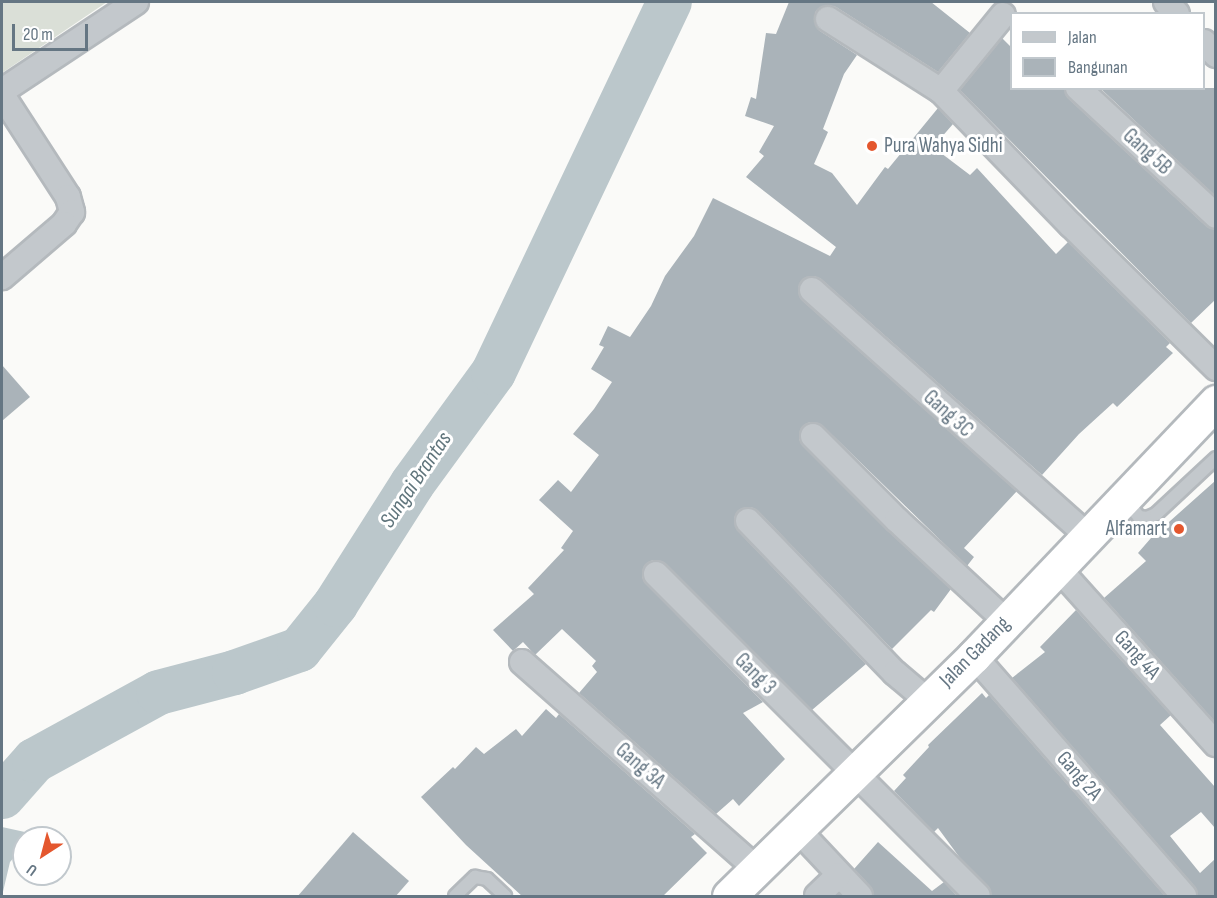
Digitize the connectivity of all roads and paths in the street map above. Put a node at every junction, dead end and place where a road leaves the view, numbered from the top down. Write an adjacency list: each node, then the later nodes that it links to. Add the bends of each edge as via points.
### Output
1 (136, 2): 6 (street)
2 (1001, 14): 5 (street)
3 (828, 19): 5 (street)
4 (1080, 90): 7 (street, Gang 5B)
5 (941, 91): 10 (street)
6 (2, 93): 8 (street, via 68,197 72,212 64,224)
7 (1215, 216)
8 (2, 277)
9 (812, 290): 16 (street, Gang 3C)
10 (1215, 368)
11 (1215, 402): 14 (highway, Jalan Gadang)
12 (813, 435): 19 (street)
13 (1215, 458): 14 (lane, via 1156,514 1139,517)
14 (1125, 498): 16 (highway, Jalan Gadang)
15 (748, 521): 22 (street, via 895,673)
16 (1087, 535): 17 (highway, Jalan Gadang)
17 (1058, 567): 19 (highway, Jalan Gadang); 23 (street, Gang 4A)
18 (656, 574): 24 (street, Gang 3)
19 (1006, 621): 20 (highway, Jalan Gadang)
20 (974, 656): 22 (highway, Jalan Gadang); 34 (street, Gang 2A)
21 (522, 662): 26 (street, Gang 3A)
22 (927, 700): 24 (highway, Jalan Gadang)
23 (1215, 744)
24 (855, 774): 25 (highway, Jalan Gadang); 33 (street, Gang 3)
25 (797, 828): 26 (highway, Jalan Gadang); 27 (street)
26 (757, 869): 30 (highway, Jalan Gadang)
27 (839, 875): 31 (street); 32 (street)
28 (455, 897): 29 (lane, via 475,877 487,879)
29 (505, 897)
30 (729, 897)
31 (817, 897)
32 (860, 897)
33 (978, 897)
34 (1184, 897)

